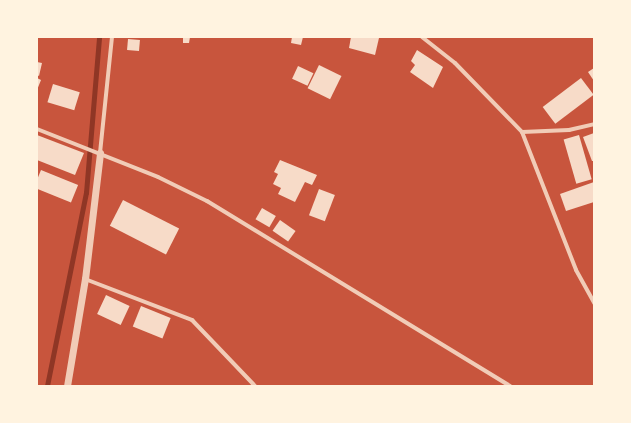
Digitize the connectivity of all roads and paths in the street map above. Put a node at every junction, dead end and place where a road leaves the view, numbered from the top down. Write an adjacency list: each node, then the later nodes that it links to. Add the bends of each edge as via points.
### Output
1 (112, 37): 6 (street)
2 (422, 37): 5 (street, via 455,63)
3 (594, 124): 5 (street, via 569,130)
4 (37, 129): 6 (street)
5 (522, 132): 8 (street, via 576,270)
6 (100, 153): 7 (street); 11 (street, via 172,184 249,224)
7 (85, 279): 9 (street); 10 (street, via 192,320)
8 (594, 303)
9 (67, 386)
10 (255, 386)
11 (510, 386)

